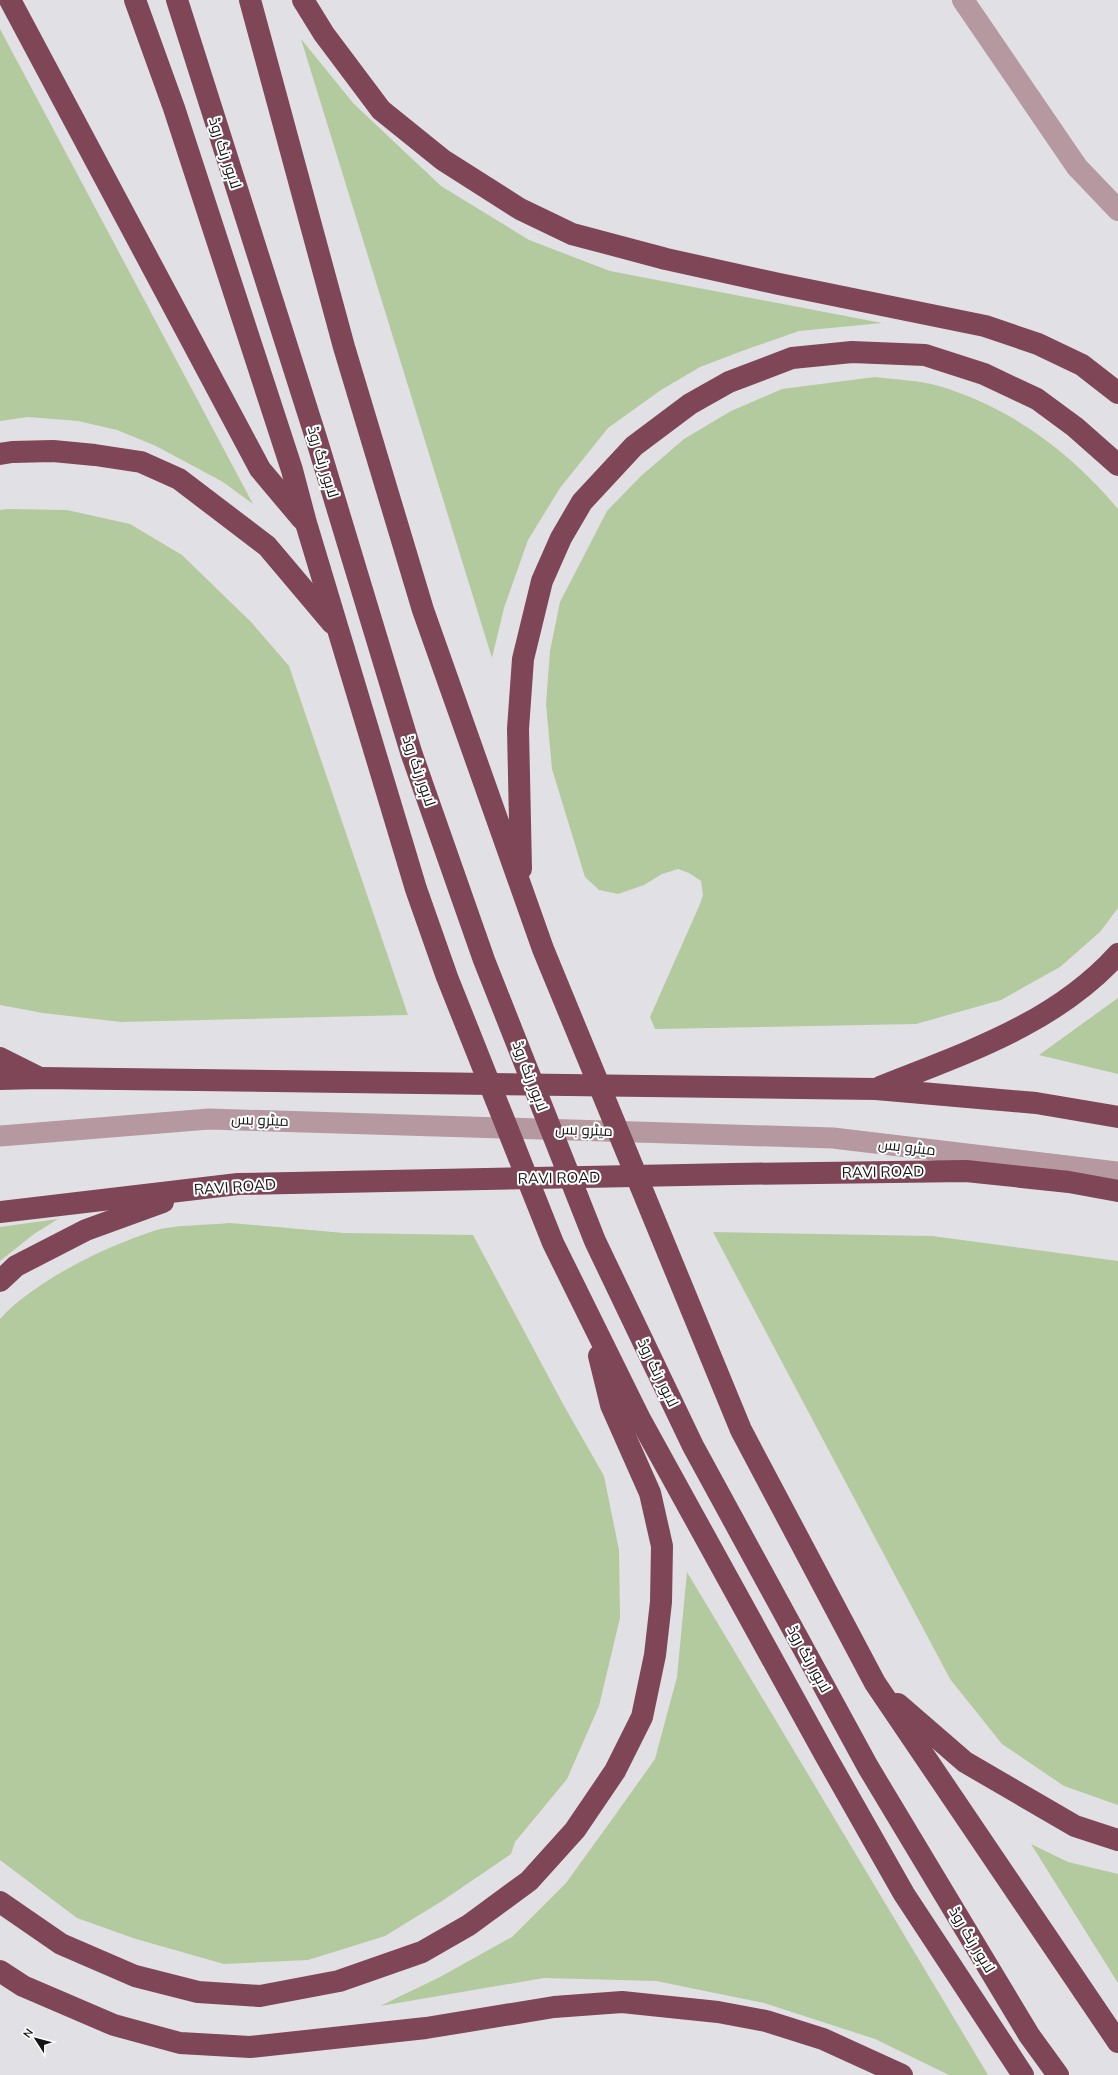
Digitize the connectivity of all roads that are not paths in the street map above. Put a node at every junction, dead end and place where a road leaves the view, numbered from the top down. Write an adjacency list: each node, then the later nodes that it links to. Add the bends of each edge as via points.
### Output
1 (10, 0): 11 (highway, via 260,468)
2 (135, 0): 11 (highway, via 179,123 290,463)
3 (177, 0): 34 (highway, لاہور رنگ روڈ, via 317,440 411,752 484,960 595,1241 693,1446 860,1753 1029,2035)
4 (250, 0): 13 (highway, via 344,347 412,573)
5 (303, 0): 8 (highway, via 324,34 381,110 443,160 520,209 572,234 666,259 985,326 1038,344 1082,365)
6 (963, 0): 7 (street, via 1077,167)
7 (1118, 210)
8 (1118, 393)
9 (0, 454): 12 (highway, via 53,451 95,455 140,462 179,479 267,546)
10 (1118, 465): 13 (highway, via 1075,427 1037,399 984,374 925,355 852,352 792,358 729,382 690,404 634,446 582,502 561,538 542,581 523,659 519,713)
11 (306, 523): 12 (highway)
12 (338, 630): 26 (highway, via 416,889 447,977 553,1243)
13 (522, 888): 27 (highway, via 543,948 654,1224 740,1430)
14 (1118, 954): 18 (highway, via 1100,974 1048,1012 996,1041)
15 (0, 1058): 16 (highway)
16 (40, 1078): 17 (highway); 18 (highway)
17 (0, 1079)
18 (876, 1088): 19 (highway, via 1036,1103)
19 (1118, 1117)
20 (0, 1136): 21 (lane, میٹرو بس, via 209,1119 833,1138)
21 (1118, 1172)
22 (238, 1184): 23 (highway, RAVI ROAD, via 966,1171 1069,1182); 24 (highway, RAVI ROAD); 25 (highway, via 156,1204 86,1230 16,1266)
23 (1118, 1192)
24 (0, 1212)
25 (0, 1281)
26 (589, 1314): 29 (highway, via 611,1405 650,1493 662,1546 661,1602 655,1655 642,1717 615,1771 575,1830 529,1881 469,1925 422,1952 339,1981 260,1996 198,1992 135,1976 61,1944); 33 (highway, via 640,1419 904,1894)
27 (875, 1683): 28 (highway, via 965,1762 1075,1826); 31 (highway)
28 (1118, 1840)
29 (0, 1902)
30 (0, 1971): 32 (highway, via 23,1986 114,2025 180,2043 250,2047 426,2028 554,2006 622,2002 718,2012 766,2021 823,2039)
31 (1118, 2042)
32 (902, 2075)
33 (1023, 2075)
34 (1058, 2075)

